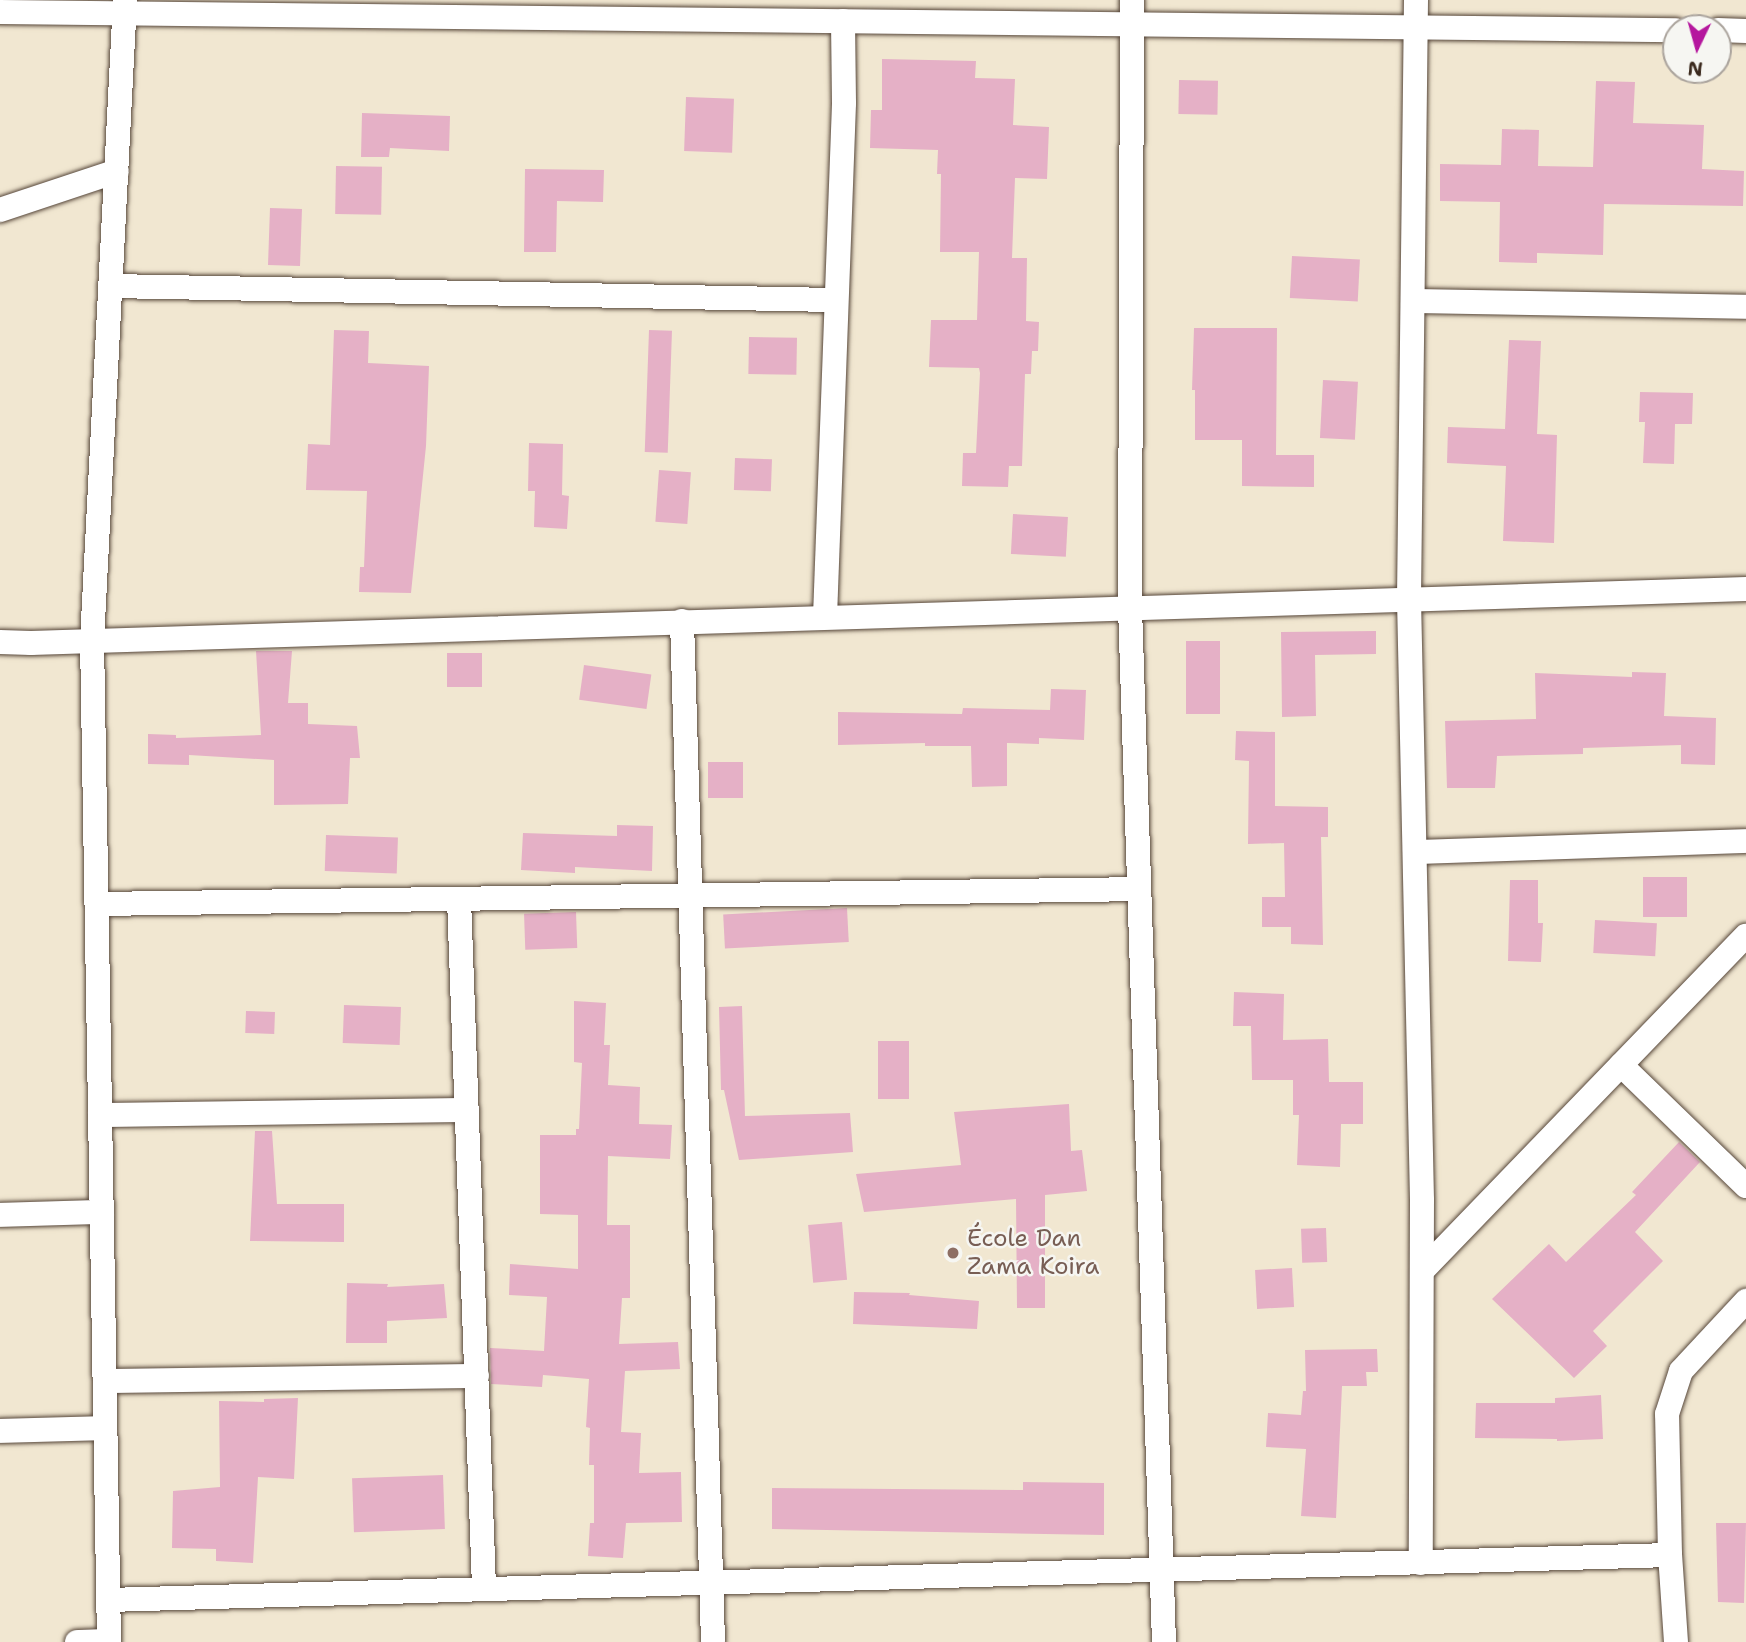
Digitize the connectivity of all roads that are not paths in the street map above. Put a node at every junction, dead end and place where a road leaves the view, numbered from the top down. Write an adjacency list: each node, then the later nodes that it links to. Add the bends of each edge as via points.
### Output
1 (1416, 0): 7 (street)
2 (125, 7): 3 (street); 4 (street); 9 (street)
3 (621, 9): 6 (street)
4 (0, 12)
5 (1132, 12): 6 (street); 7 (street); 17 (street)
6 (843, 21): 12 (street)
7 (1415, 27): 8 (street); 13 (street)
8 (1662, 30)
9 (117, 171): 10 (street); 11 (street)
10 (0, 209)
11 (111, 286): 12 (street); 20 (street)
12 (836, 300): 18 (street)
13 (1413, 301): 14 (street); 16 (street)
14 (1746, 307)
15 (1746, 589): 16 (street)
16 (1409, 599): 17 (street); 23 (street)
17 (1130, 607): 18 (street); 24 (street)
18 (825, 617): 19 (street)
19 (682, 621): 20 (street); 25 (street)
20 (92, 641): 21 (street); 27 (street)
21 (0, 642)
22 (1746, 841): 23 (street)
23 (1415, 852): 35 (street)
24 (1139, 889): 25 (street); 43 (street)
25 (690, 895): 26 (street); 44 (street)
26 (459, 899): 27 (street); 30 (street)
27 (97, 904): 31 (street)
28 (1746, 936): 29 (street)
29 (1621, 1065): 32 (street); 35 (street)
30 (467, 1110): 31 (street); 37 (street)
31 (100, 1115): 33 (street)
32 (1746, 1186)
33 (102, 1212): 34 (street); 38 (street)
34 (0, 1215)
35 (1422, 1271): 42 (street)
36 (1746, 1301): 41 (street, via 1681,1371 1672,1393 1667,1414)
37 (477, 1376): 38 (street); 45 (street)
38 (105, 1381): 39 (street)
39 (106, 1428): 40 (street); 46 (street)
40 (0, 1431)
41 (1670, 1555): 42 (street); 51 (street)
42 (1421, 1563): 43 (street)
43 (1162, 1570): 44 (street); 50 (street)
44 (712, 1583): 45 (street); 49 (street)
45 (484, 1589): 46 (street)
46 (108, 1600): 47 (street)
47 (109, 1641): 48 (street)
48 (76, 1642)
49 (713, 1642)
50 (1164, 1642)
51 (1676, 1642)

